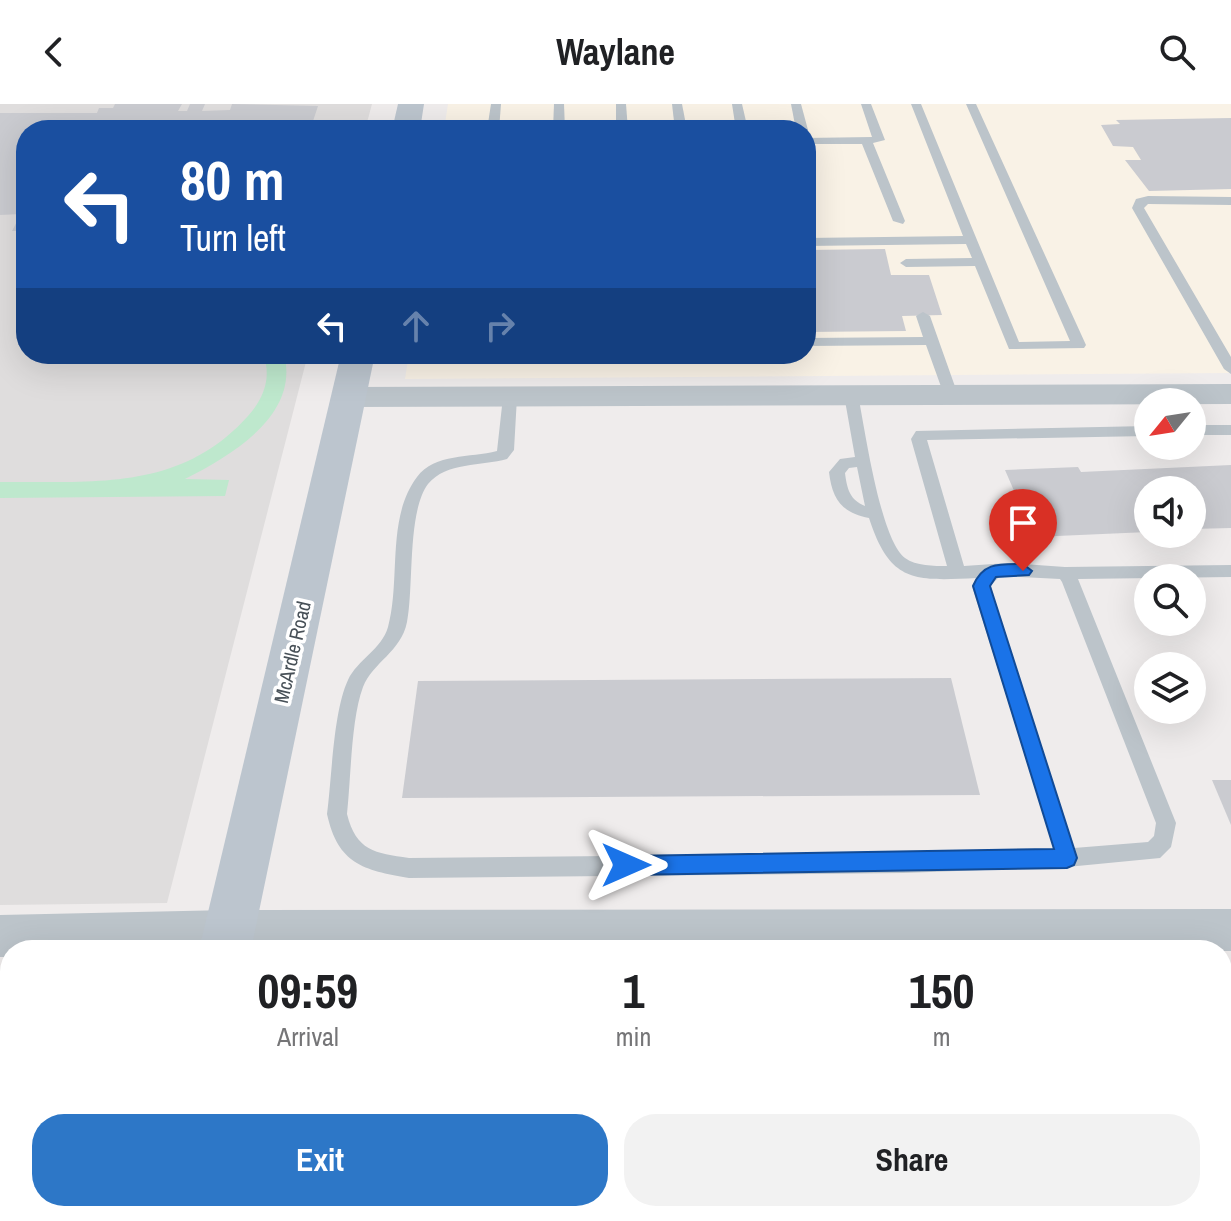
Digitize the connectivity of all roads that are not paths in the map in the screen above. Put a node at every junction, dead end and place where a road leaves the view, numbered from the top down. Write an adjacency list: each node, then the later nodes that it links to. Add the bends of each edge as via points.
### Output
1 (866, 104): 4 (lane, via 879,140)
2 (916, 104): 8 (lane)
3 (971, 104): 11 (lane, via 1079,345 1014,346)
4 (866, 140): 5 (lane); 7 (lane)
5 (816, 141)
6 (1231, 201): 16 (lane, via 1148,200 1138,208)
7 (899, 221)
8 (971, 240): 9 (lane); 11 (lane)
9 (898, 241): 10 (lane); 11 (lane, via 908,269)
10 (816, 242)
11 (980, 262)
12 (923, 316): 13 (lane)
13 (931, 341): 14 (lane); 19 (lane)
14 (816, 342)
15 (356, 364): 20 (main road, McArdle Road)
16 (1231, 369)
17 (1231, 394): 19 (street)
18 (851, 395): 19 (street); 21 (street); 25 (lane)
19 (951, 395)
20 (349, 397): 21 (street); 34 (main road, McArdle Road)
21 (510, 397): 31 (lane, via 502,455 437,469 420,482 412,505 393,642 355,683 337,814 340,835 353,852 409,868)
22 (1206, 430): 23 (lane)
23 (1231, 430)
24 (1134, 431): 27 (lane, via 921,435)
25 (865, 461): 26 (lane); 26 (lane, via 845,463 837,472 838,488 850,508)
26 (876, 513): 27 (lane, via 889,555 900,564)
27 (957, 570): 28 (lane)
28 (993, 571): 30 (lane); 31 (lane, via 981,586)
29 (1231, 571): 30 (lane)
30 (1065, 573): 31 (lane, via 1166,823 1164,840 1153,851)
31 (1067, 858)
32 (1231, 930): 34 (street)
33 (0, 936): 34 (street)
34 (227, 940)

